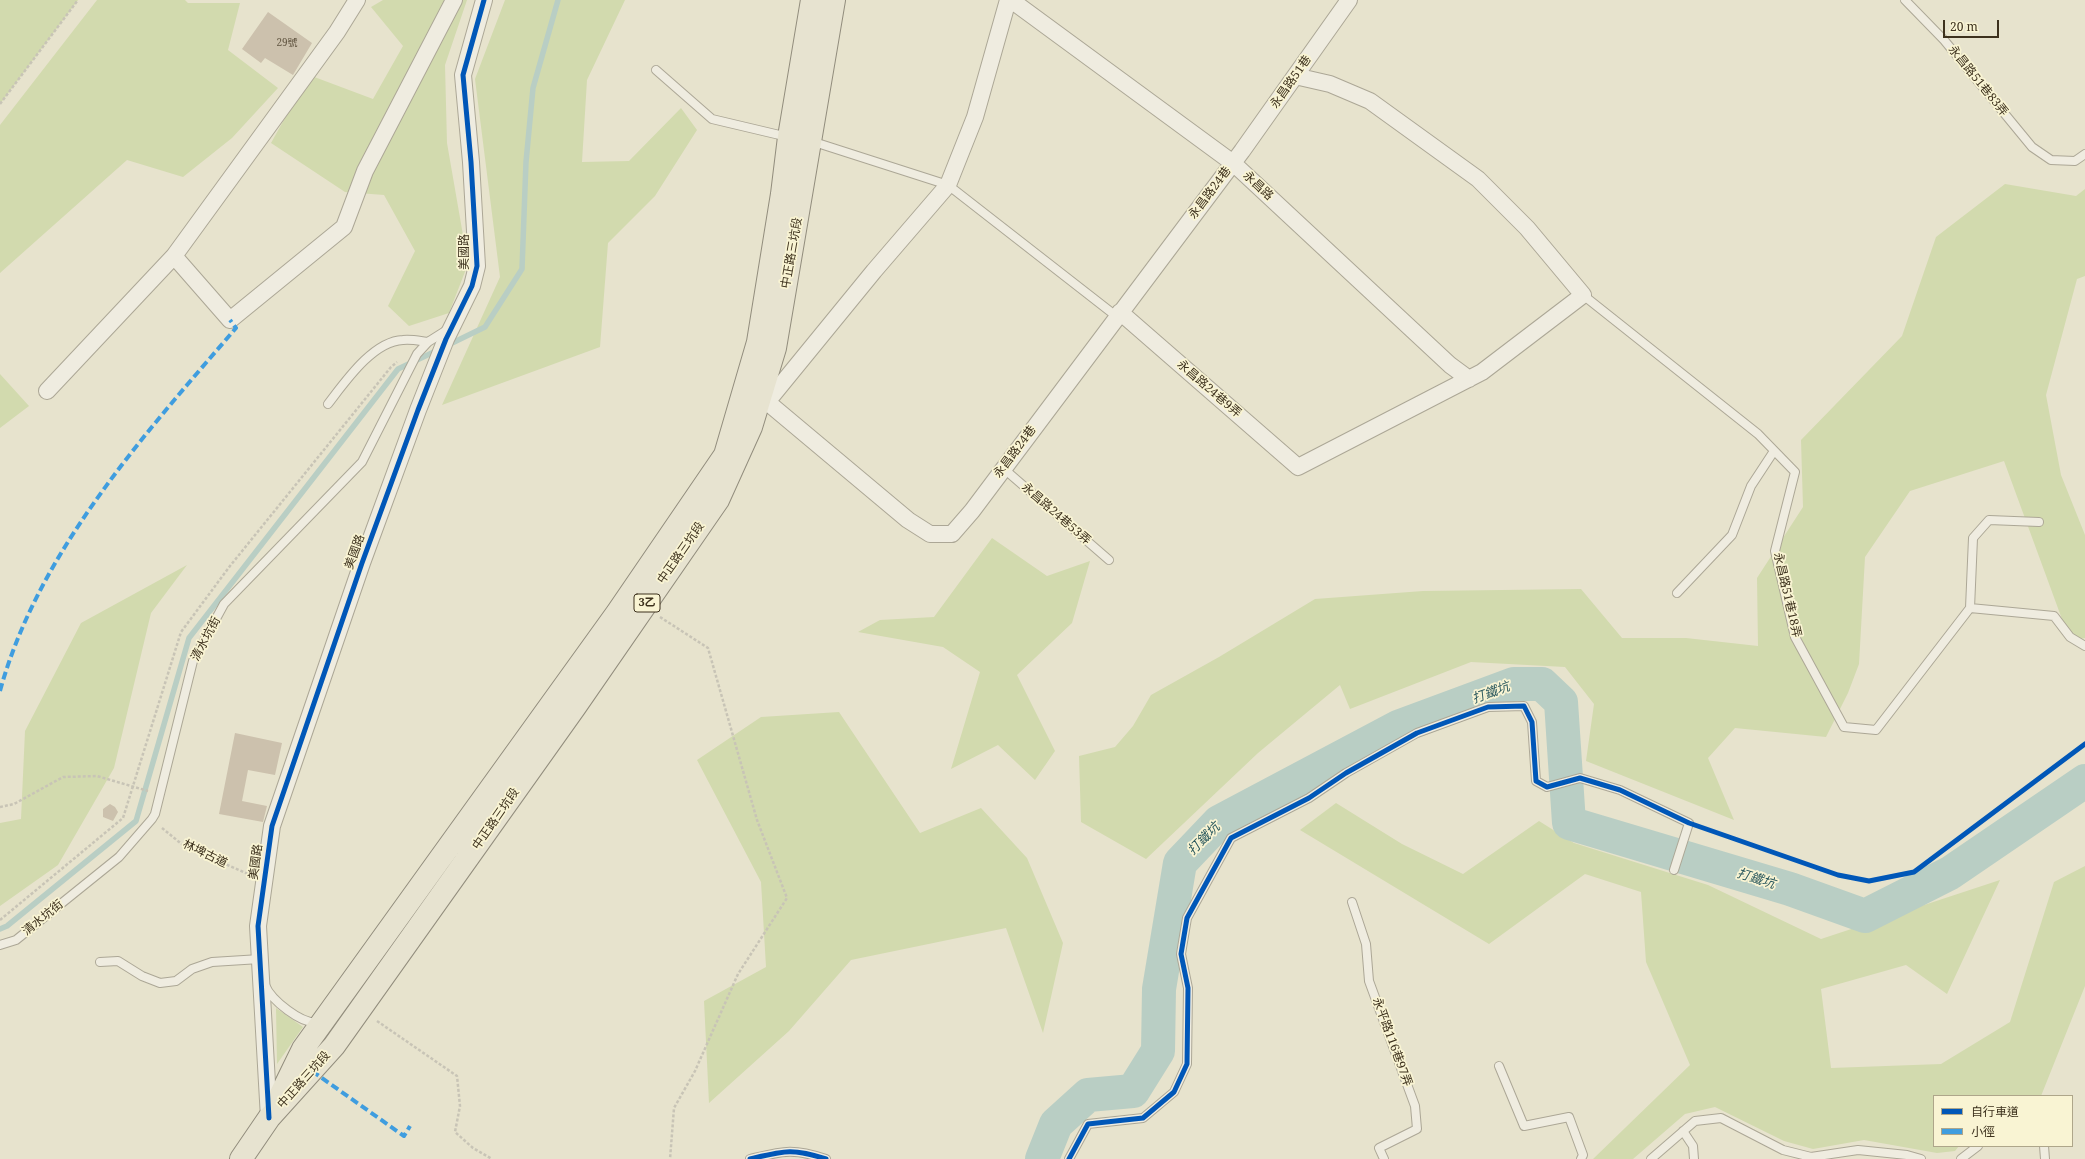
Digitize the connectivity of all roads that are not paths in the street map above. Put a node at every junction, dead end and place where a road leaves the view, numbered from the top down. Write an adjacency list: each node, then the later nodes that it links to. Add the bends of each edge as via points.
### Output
1 (357, 0): 15 (street)
2 (454, 0): 15 (street, via 365,171 344,228 230,320)
3 (484, 0): 18 (street, 美國路, via 463,76 477,266 472,286)
4 (812, 0): 11 (main road, 中正路三坑段 / 3乙)
5 (834, 0): 11 (main road, 中正路三坑段 / 3乙)
6 (1009, 0): 13 (street, 永昌路); 14 (street, via 975,117)
7 (1349, 0): 10 (street, 永昌路51巷)
8 (1905, 0): 12 (lane, 永昌路51巷83弄, via 1944,40 2032,147 2051,160 2075,161)
9 (656, 70): 11 (lane, via 712,119)
10 (1295, 76): 13 (street, 永昌路51巷); 16 (street, via 1330,84 1370,100 1478,179 1527,228)
11 (800, 139): 14 (lane); 22 (main road, 中正路三坑段 / 3乙, via 775,348)
12 (2085, 154)
13 (1233, 163): 17 (street, 永昌路24巷); 20 (street, 永昌路, via 1450,365)
14 (948, 185): 17 (lane); 22 (street, via 874,271)
15 (174, 256): 21 (street)
16 (1583, 295): 20 (street, via 1482,372); 24 (lane, 永昌路51巷18弄, via 1758,434)
17 (1118, 314): 20 (street, 永昌路24巷9弄, via 1298,467); 25 (street, 永昌路24巷)
18 (449, 333): 19 (lane); 34 (street, 美國路, via 362,563 272,826 258,926)
19 (428, 342): 23 (lane, via 402,339 382,346 362,363); 33 (lane, 清水坑街, via 417,354 362,462 224,604 193,661 152,819 119,857 16,940)
20 (1469, 379)
21 (47, 391)
22 (758, 394): 25 (street, 永昌路24巷, via 908,520 930,534 952,534); 37 (main road, 中正路三坑段 / 3乙, via 725,455 617,613); 39 (main road, 中正路三坑段 / 3乙, via 752,427 718,500 334,1046)
23 (328, 404)
24 (1774, 451): 28 (lane, via 1751,486 1732,535); 29 (lane, 永昌路51巷18弄, via 1795,472 1775,550 1795,636 1844,727 1876,730)
25 (1003, 468): 27 (lane, 永昌路24巷53弄)
26 (2039, 522): 29 (lane, via 1989,520 1973,538)
27 (1109, 560)
28 (1677, 593)
29 (1970, 608): 30 (lane, via 2054,616 2070,637)
30 (2085, 646)
31 (1674, 870): 46 (lane, via 1689,823 1620,790 1580,778 1547,787 1536,781 1532,722 1524,706 1488,708 1417,733 1346,773 1309,798 1232,838 1187,918 1181,954 1188,988 1187,1064 1174,1092 1143,1118 1088,1124)
32 (1352, 902): 47 (lane, 永平路116巷97弄, via 1366,944 1369,981 1415,1106 1417,1129 1379,1148)
33 (0, 945)
34 (260, 959): 35 (lane, via 212,962 192,969 176,981 160,983 142,976 118,961); 36 (street, 美國路)
35 (100, 962)
36 (261, 976): 37 (lane, via 268,993 275,1000 307,1021); 39 (street, 美國路)
37 (323, 1021): 39 (main road, 中正路三坑段 / 3乙, via 303,1049)
38 (1499, 1066): 48 (lane, via 1524,1126 1569,1117 1583,1155)
39 (269, 1118): 43 (main road, 中正路三坑段 / 3乙)
40 (1684, 1131): 49 (lane); 50 (lane, via 1693,1146); 51 (lane, via 1695,1121 1721,1118 1783,1150 1811,1158 1858,1150)
41 (1977, 1147): 52 (lane)
42 (2044, 1147): 53 (lane)
43 (241, 1159)
44 (750, 1159): 45 (lane, via 787,1150 805,1152)
45 (826, 1159)
46 (1069, 1159)
47 (1384, 1159)
48 (1581, 1159)
49 (1651, 1159)
50 (1694, 1159)
51 (1922, 1159)
52 (1961, 1159)
53 (2045, 1159)

